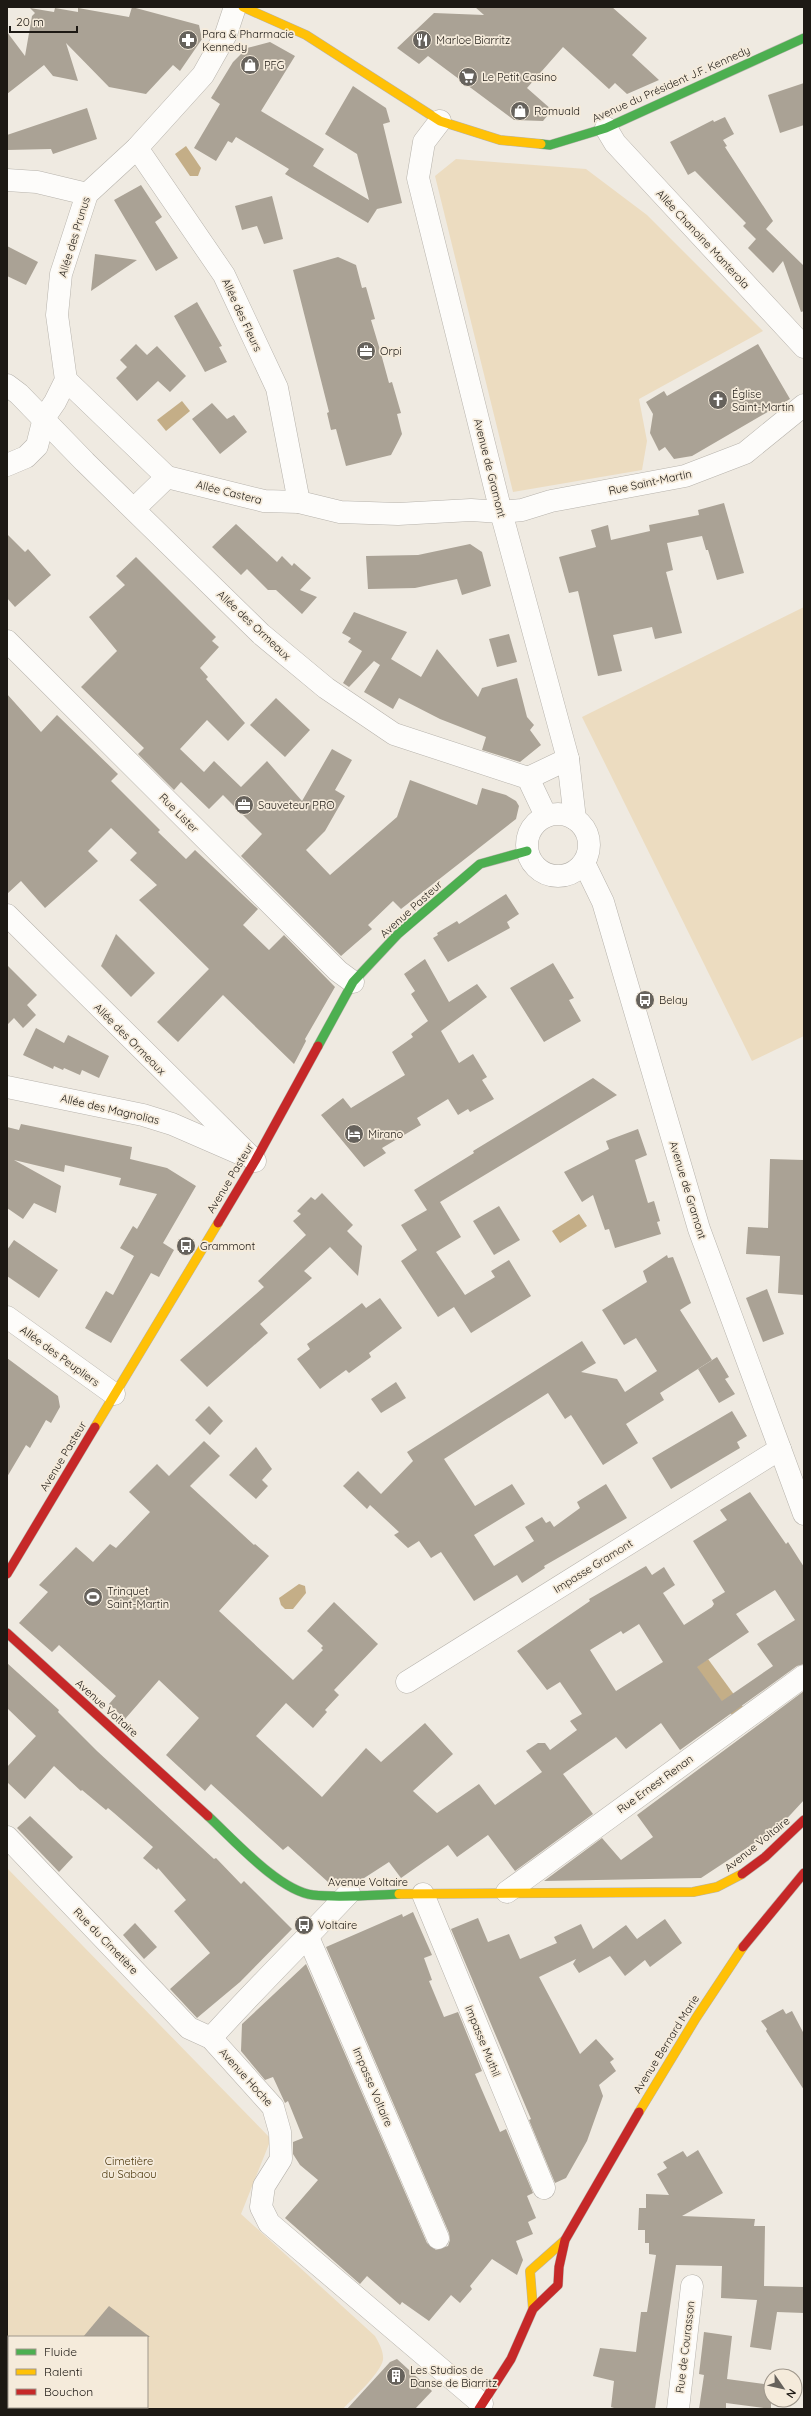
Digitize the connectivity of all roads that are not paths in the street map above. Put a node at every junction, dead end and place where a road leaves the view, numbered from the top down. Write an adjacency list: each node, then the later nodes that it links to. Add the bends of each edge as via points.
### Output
1 (234, 7): 6 (street, Allée des Prunus, via 226,34 203,75)
2 (243, 7): 4 (street, Avenue du Président J.F. Kennedy, via 306,36)
3 (804, 38): 5 (street, Avenue du Président J.F. Kennedy)
4 (440, 121): 5 (street, Avenue du Président J.F. Kennedy, via 500,140 550,144); 18 (street, Avenue de Gramont, via 424,142 418,178)
5 (606, 128): 9 (street, Allée Chanoine Manterola, via 614,143)
6 (137, 148): 8 (street, Allée des Prunus); 16 (street, Allée des Fleurs, via 224,275 277,388)
7 (7, 180): 8 (street, via 37,182)
8 (87, 194): 10 (street, Allée des Prunus, via 61,274 57,315)
9 (804, 347)
10 (66, 380): 13 (street); 15 (street, Allée Castera)
11 (7, 385): 13 (street, Allée des Ormeaux)
12 (804, 405): 18 (street, Rue Saint-Martin, via 745,453 685,476 551,501 522,510)
13 (44, 418): 14 (street, via 37,446 26,457); 17 (street, Allée des Ormeaux)
14 (7, 465)
15 (167, 476): 16 (street, Allée Castera, via 264,501); 17 (street)
16 (299, 502): 18 (street, Allée Castera, via 340,512)
17 (134, 510): 21 (street, Allée des Ormeaux, via 261,634 326,688 394,734)
18 (501, 512): 20 (street, Avenue de Gramont)
19 (7, 641): 27 (street, Rue Lister)
20 (568, 759): 21 (street); 23 (street, Avenue de Gramont)
21 (528, 778): 22 (street)
22 (546, 816): 23 (street, via 561,814); 24 (street, via 530,830)
23 (575, 818): 25 (street, via 582,825 590,844)
24 (527, 851): 25 (street, via 535,867 552,876 570,875); 27 (street, Avenue Pasteur, via 480,864 398,934)
25 (584, 863): 32 (street, Avenue de Gramont, via 603,902 699,1229)
26 (7, 915): 29 (street, Allée des Ormeaux, via 158,1067)
27 (353, 982): 29 (street, Avenue Pasteur)
28 (7, 1087): 29 (street, Allée des Magnolias, via 143,1115 172,1124)
29 (255, 1160): 31 (street, Avenue Pasteur)
30 (7, 1317): 31 (street, Allée des Peupliers)
31 (114, 1394): 34 (street, Avenue Pasteur)
32 (780, 1449): 33 (street, Avenue de Gramont); 37 (street, Impasse Gramont)
33 (804, 1514)
34 (7, 1574)
35 (7, 1633): 42 (street, Avenue Voltaire, via 279,1881 295,1890 312,1894)
36 (804, 1676): 41 (street, Rue Ernest Renan)
37 (407, 1682)
38 (804, 1820): 41 (street, Avenue Voltaire, via 783,1841 739,1876 719,1887 693,1892 662,1893)
39 (7, 1837): 45 (street, Rue du Cimetière, via 189,2028)
40 (804, 1873): 48 (street, Avenue Bernard Marie, via 752,1934 696,2018 613,2154)
41 (507, 1892): 43 (street, Avenue Voltaire)
42 (349, 1893): 43 (street, Avenue Voltaire); 44 (street, Avenue Hoche)
43 (423, 1894): 46 (street, Impasse Muthil)
44 (308, 1937): 45 (street, Avenue Hoche, via 261,1983); 47 (street, Impasse Voltaire)
45 (211, 2038): 53 (street, Avenue Hoche, via 273,2107 280,2132 281,2158 264,2186 261,2207 269,2223)
46 (544, 2188)
47 (438, 2238)
48 (565, 2240): 49 (street, Avenue Bernard Marie); 50 (street, Avenue Bernard Marie)
49 (545, 2260): 50 (street); 52 (street, Avenue Bernard Marie, via 537,2263 530,2271)
50 (559, 2267): 52 (street, Avenue Bernard Marie, via 558,2285)
51 (692, 2286): 54 (street, Rue de Courasson)
52 (533, 2309): 53 (street, Avenue Bernard Marie, via 511,2359)
53 (480, 2407)
54 (678, 2409)

